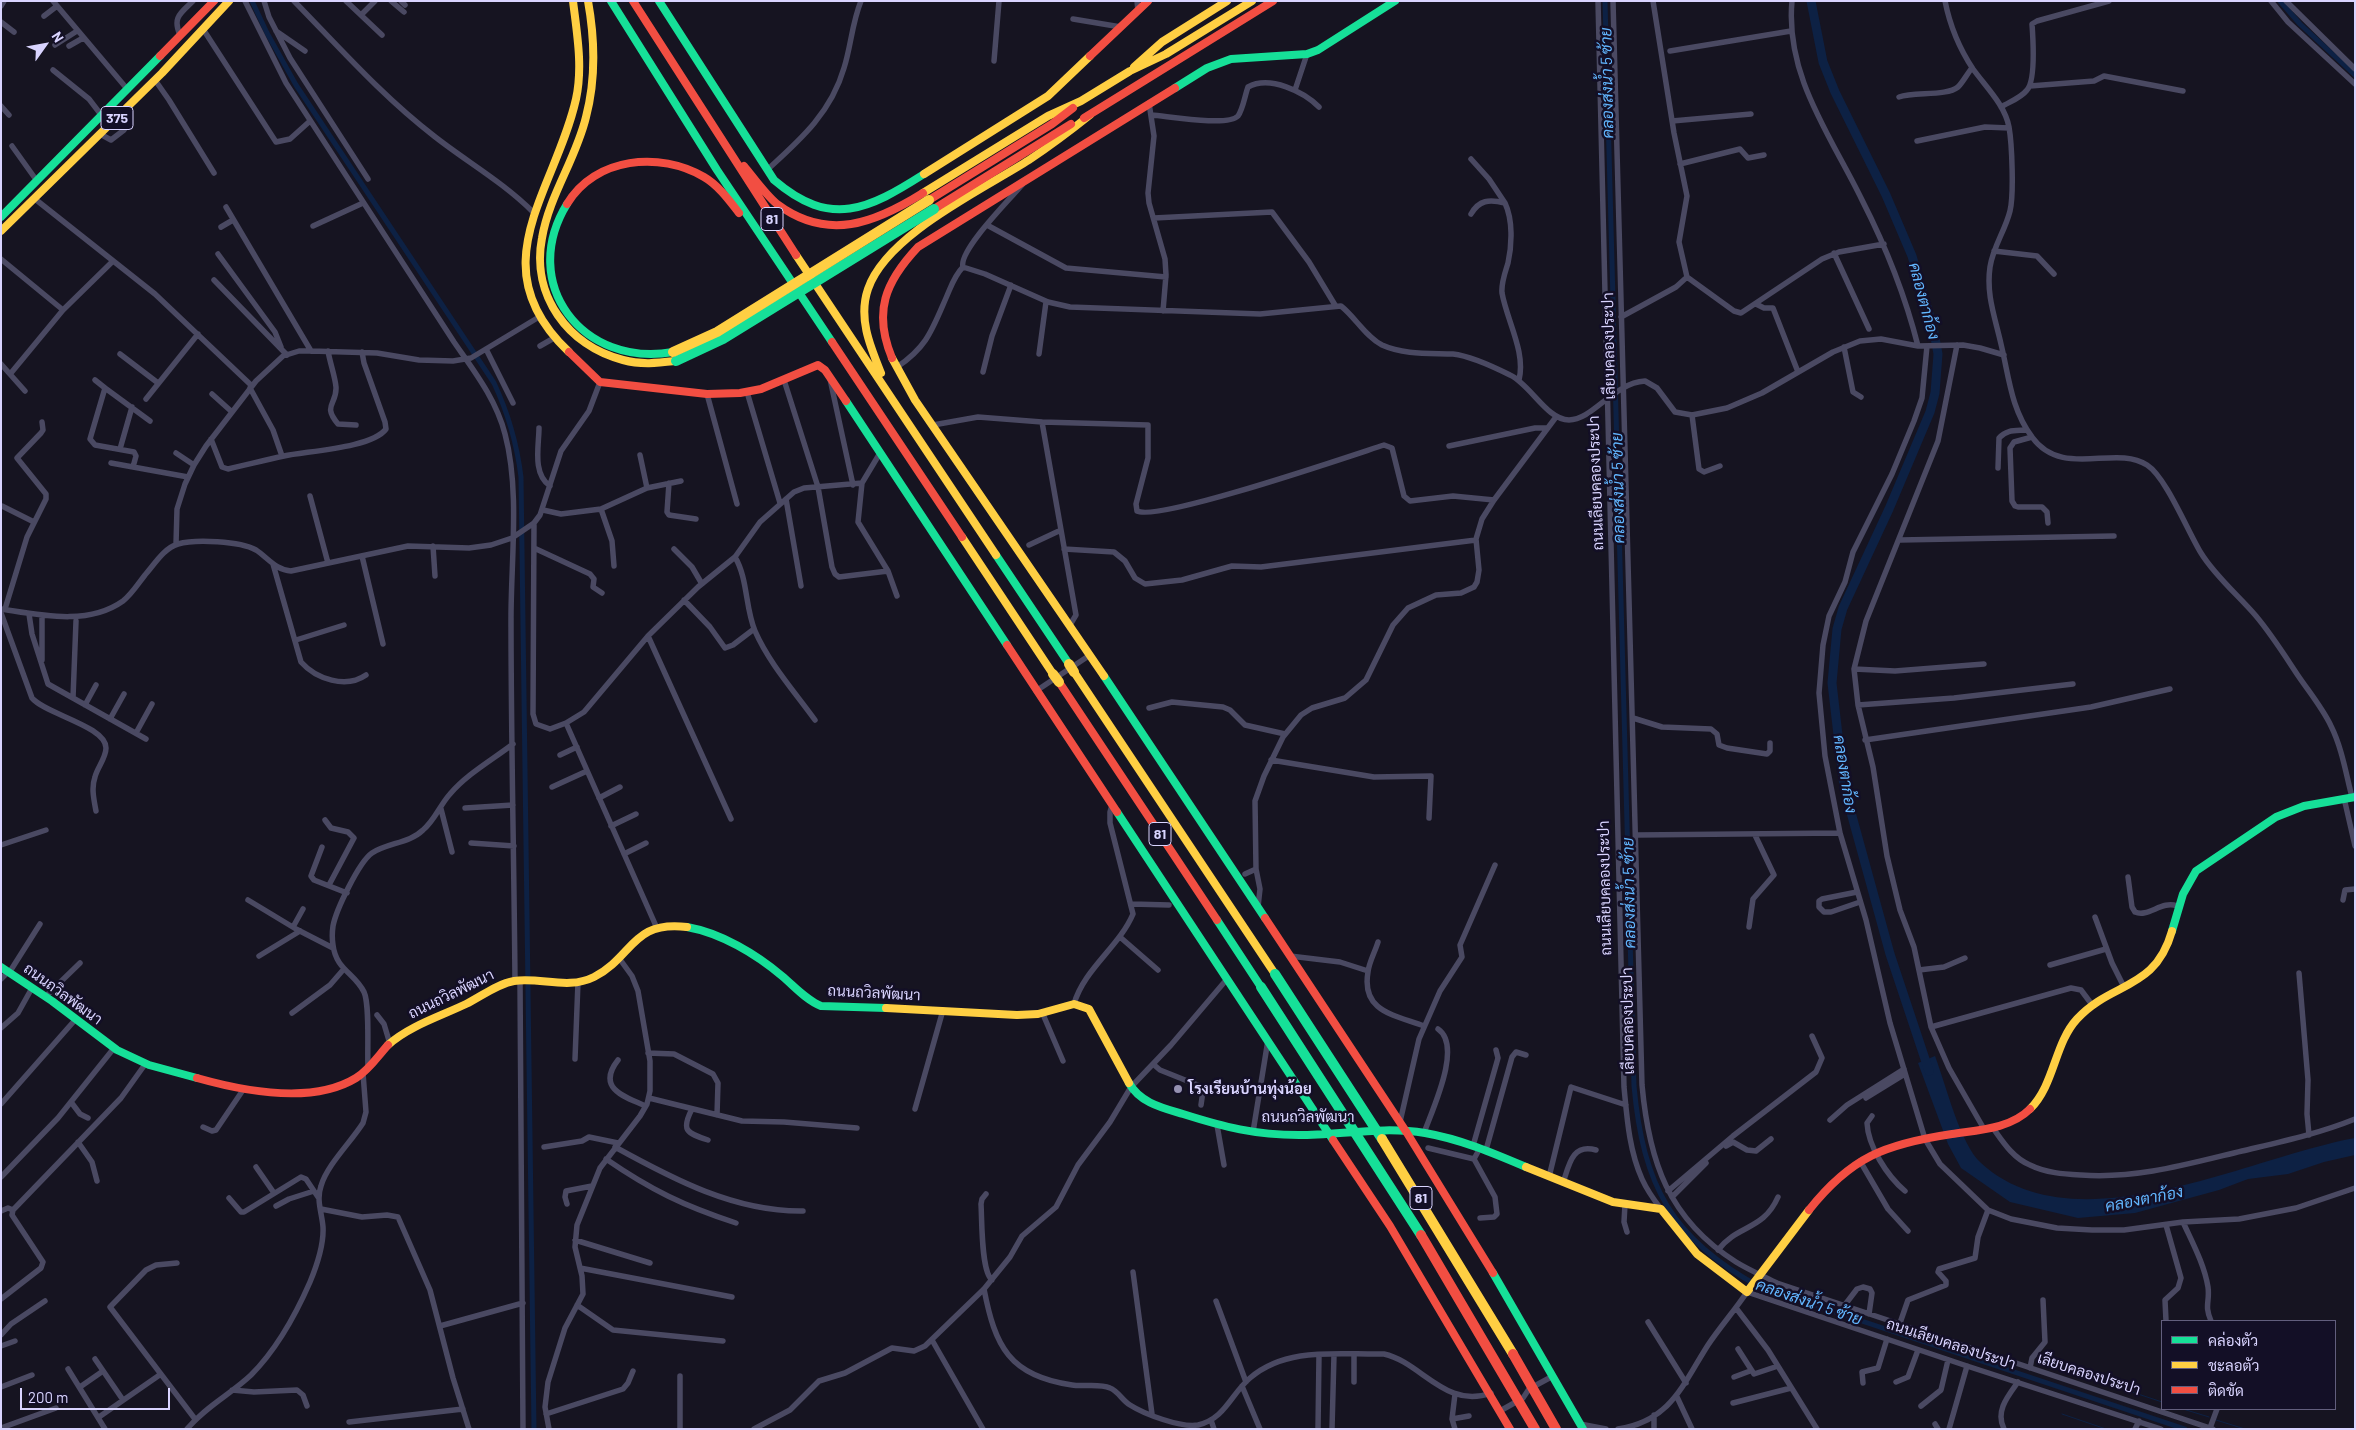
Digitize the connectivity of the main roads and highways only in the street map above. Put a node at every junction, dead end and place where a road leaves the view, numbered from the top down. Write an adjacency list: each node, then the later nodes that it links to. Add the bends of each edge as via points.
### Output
1 (229, 1): 15 (main road, 375)
2 (573, 1): 29 (main road, via 579,49 576,98 527,237 529,291 539,317 554,338 600,382 707,394 747,392 818,365 829,376)
3 (588, 1): 24 (main road, via 594,41 591,95 580,138 544,230 540,264 544,289 565,327 601,354 620,361 655,365)
4 (611, 1): 23 (main road, 81)
5 (633, 1): 17 (main road, 81)
6 (659, 1): 13 (main road, via 767,170 788,192 818,207 846,210 874,204 1048,96 1121,27)
7 (1148, 1): 13 (main road)
8 (1227, 1): 14 (main road, via 1162,42)
9 (1252, 1): 14 (main road, via 1166,54)
10 (1273, 1): 19 (main road)
11 (1395, 1): 28 (main road, via 1318,50 1307,54 1231,59 1189,78 918,246 890,280 882,315 887,347 933,425 1070,625)
12 (213, 2): 16 (main road, 375)
13 (1137, 6)
14 (1130, 71): 18 (main road)
15 (154, 80): 16 (main road); 22 (main road, 375)
16 (137, 81): 21 (main road, 375)
17 (690, 93): 18 (main road, via 776,203 810,222 839,226 888,214 1048,116); 25 (main road, 81)
18 (1081, 101): 20 (main road)
19 (1090, 115): 20 (main road); 25 (main road, via 1063,137 912,232 892,248 876,270 865,303 866,332 876,362)
20 (931, 205): 24 (main road, bridge, via 717,342)
21 (1, 217)
22 (1, 231)
23 (777, 260): 24 (main road, via 719,190 706,178 684,166 653,160 628,162 607,168 581,186 561,212 550,244 551,274 560,302 580,329 607,347 635,355); 33 (main road, 81, bridge, via 1410,1215)
24 (675, 357)
25 (915, 434): 34 (main road, 81, bridge, via 1422,1200 1486,1304)
26 (2350, 798): 30 (main road, ถนนเลียบคลองประปา, via 2294,809 2276,817 2196,871 2177,906 2170,939 2159,963 2075,1021 2040,1097 2031,1108 2013,1120 1877,1152 1860,1161 1839,1175 1824,1192 1754,1282 1698,1254)
27 (5, 973): 29 (main road, ถนนถวิลพัฒนา, via 46,997 114,1048 146,1063 243,1090 297,1093 343,1084 366,1070 390,1044 500,986 519,981 578,982 600,974 635,940 656,926 682,925 718,938 768,965 813,1003 821,1006 1017,1016 1074,1004 1085,1007 1091,1012 1131,1087 1140,1097 1156,1106 1217,1125 1253,1132)
28 (1403, 1127): 29 (main road, ถนนถวิลพัฒนา); 30 (main road, ถนนถวิลพัฒนา, via 1480,1148 1591,1194); 31 (main road, via 1462,1220)
29 (1330, 1134): 32 (main road, via 1390,1226)
30 (1661, 1210)
31 (1582, 1427)
32 (1510, 1429)
33 (1535, 1429)
34 (1556, 1429)

